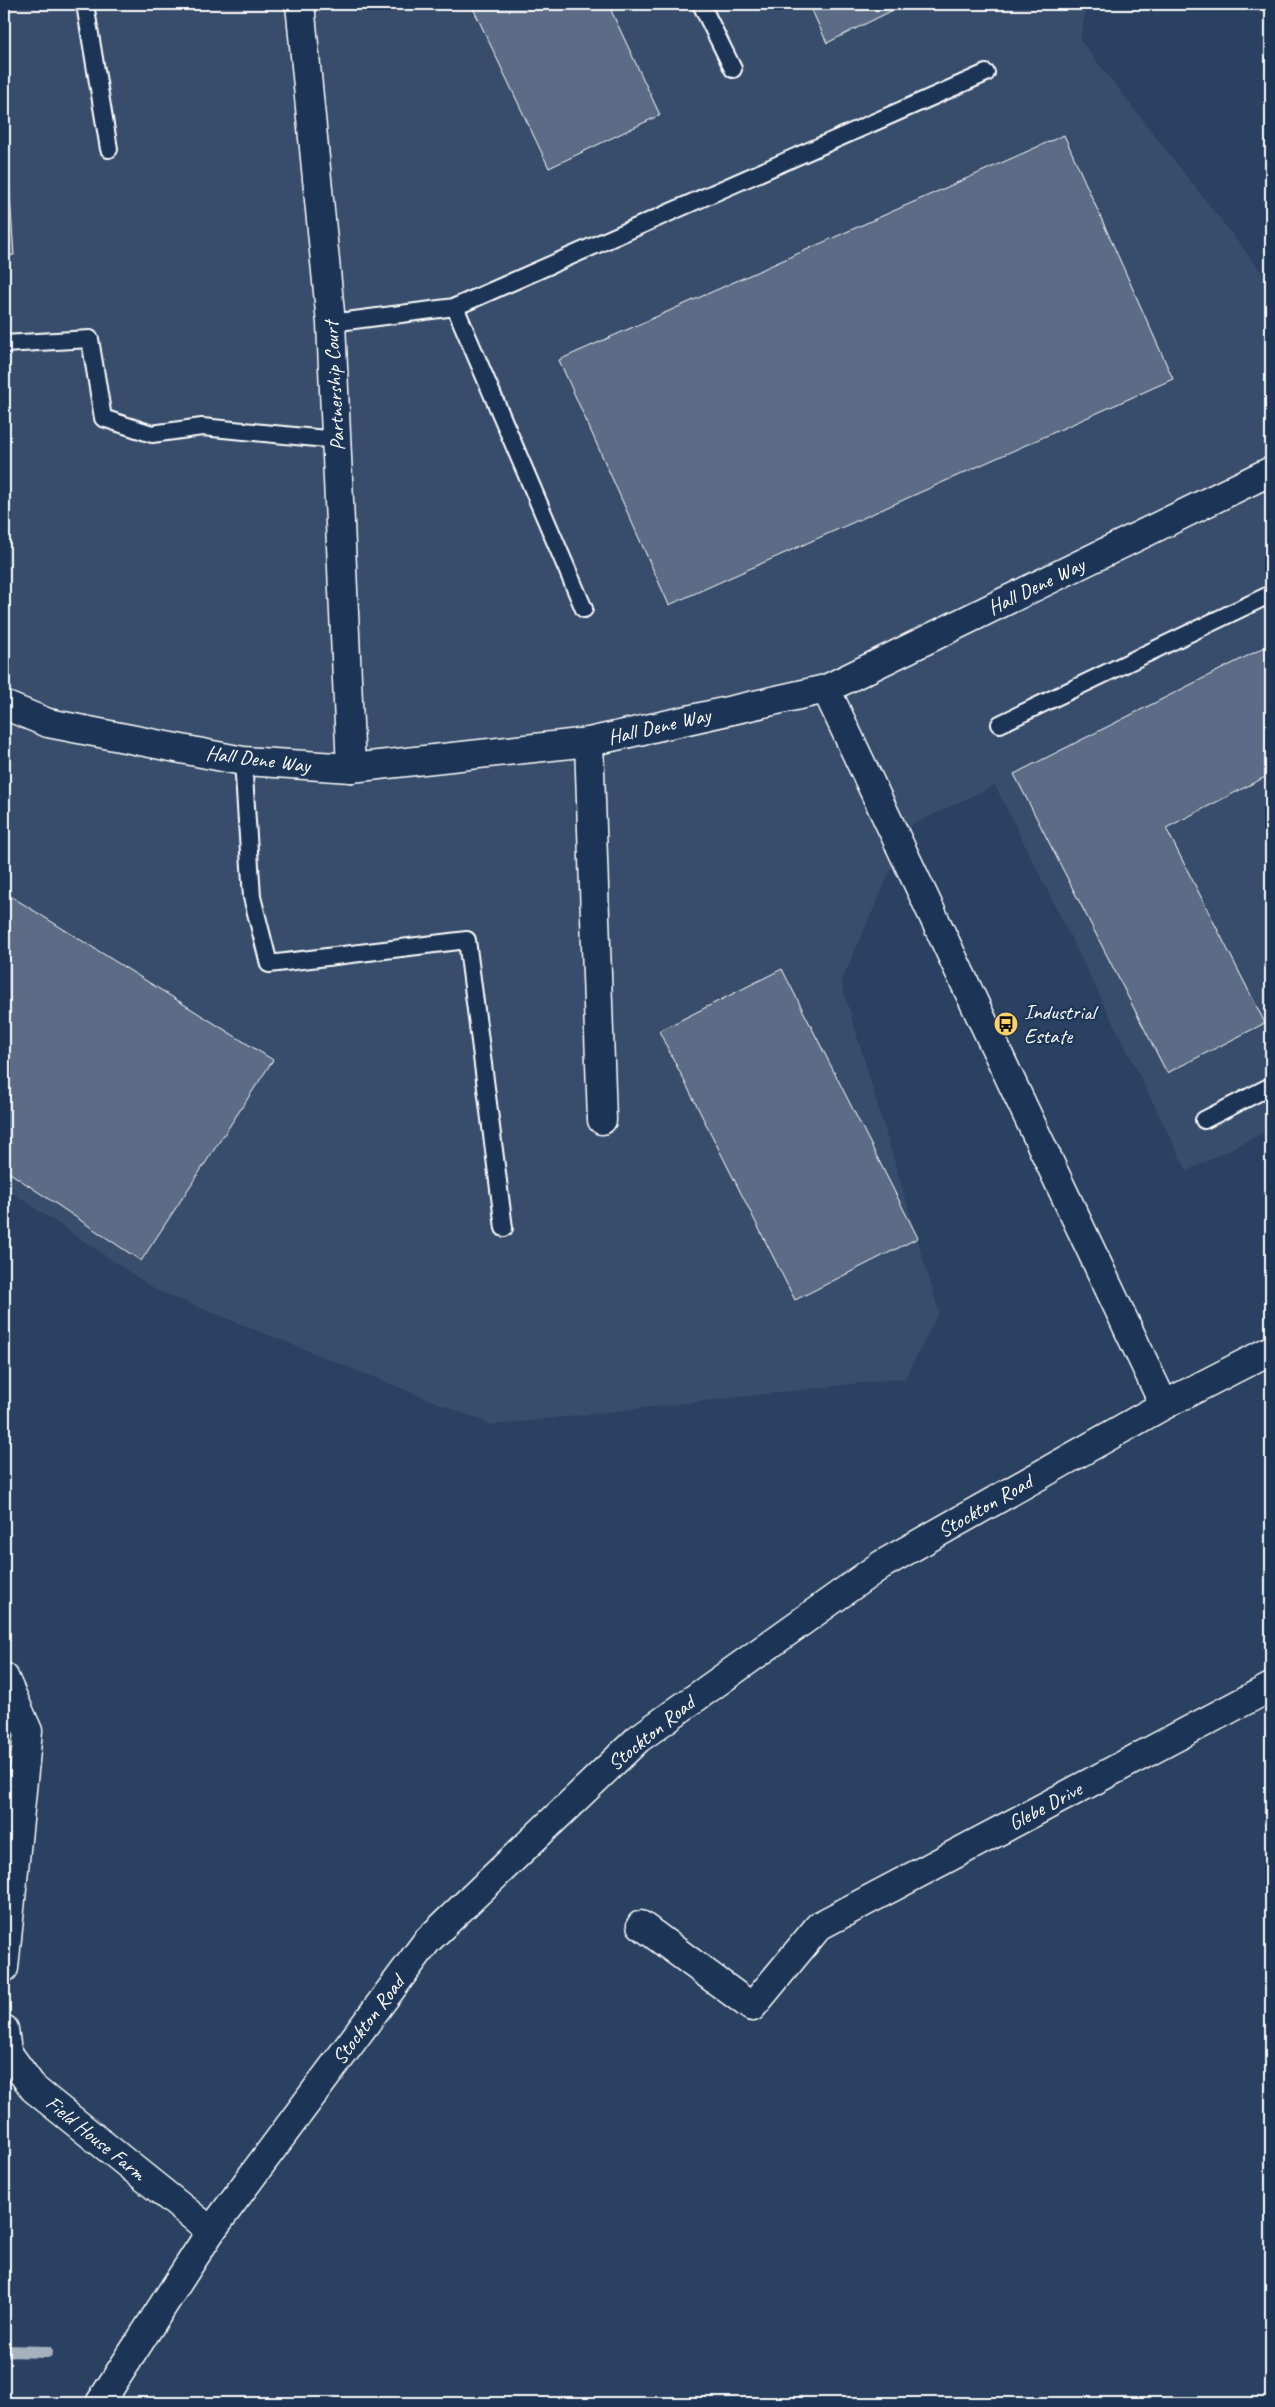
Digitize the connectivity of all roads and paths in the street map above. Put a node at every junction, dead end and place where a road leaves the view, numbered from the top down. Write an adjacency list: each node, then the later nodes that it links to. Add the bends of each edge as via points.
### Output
1 (85, 4): 6 (lane)
2 (300, 4): 8 (street, Partnership Court)
3 (701, 4): 4 (lane)
4 (733, 69)
5 (986, 72): 7 (lane)
6 (109, 149)
7 (454, 307): 8 (lane); 13 (lane)
8 (331, 323): 10 (street, Partnership Court)
9 (4, 344): 10 (lane, via 90,339 103,418 152,434 202,427)
10 (337, 440): 19 (street, Partnership Court)
11 (1271, 471): 14 (street, Hall Dene Way)
12 (1271, 594): 16 (lane)
13 (584, 609)
14 (826, 689): 17 (street, Hall Dene Way); 25 (street)
15 (4, 704): 18 (street, Hall Dene Way, via 48,722)
16 (1000, 724)
17 (589, 742): 19 (street, Hall Dene Way); 21 (street)
18 (243, 761): 19 (street, Hall Dene Way); 23 (lane, via 252,897 269,964 467,940)
19 (351, 768)
20 (1271, 1086): 22 (lane)
21 (602, 1120)
22 (1204, 1120)
23 (504, 1228)
24 (1271, 1350): 25 (street, Stockton Road)
25 (1164, 1405): 31 (street, Stockton Road, via 881,1565 638,1739 426,1941)
26 (4, 1677): 29 (street, via 28,1731)
27 (1271, 1687): 28 (street, Glebe Drive, via 819,1926 752,2007)
28 (641, 1924)
29 (4, 1968)
30 (4, 2029): 31 (street, Field House Farm, via 7,2052 34,2090)
31 (211, 2231): 32 (street, Stockton Road)
32 (100, 2403)

